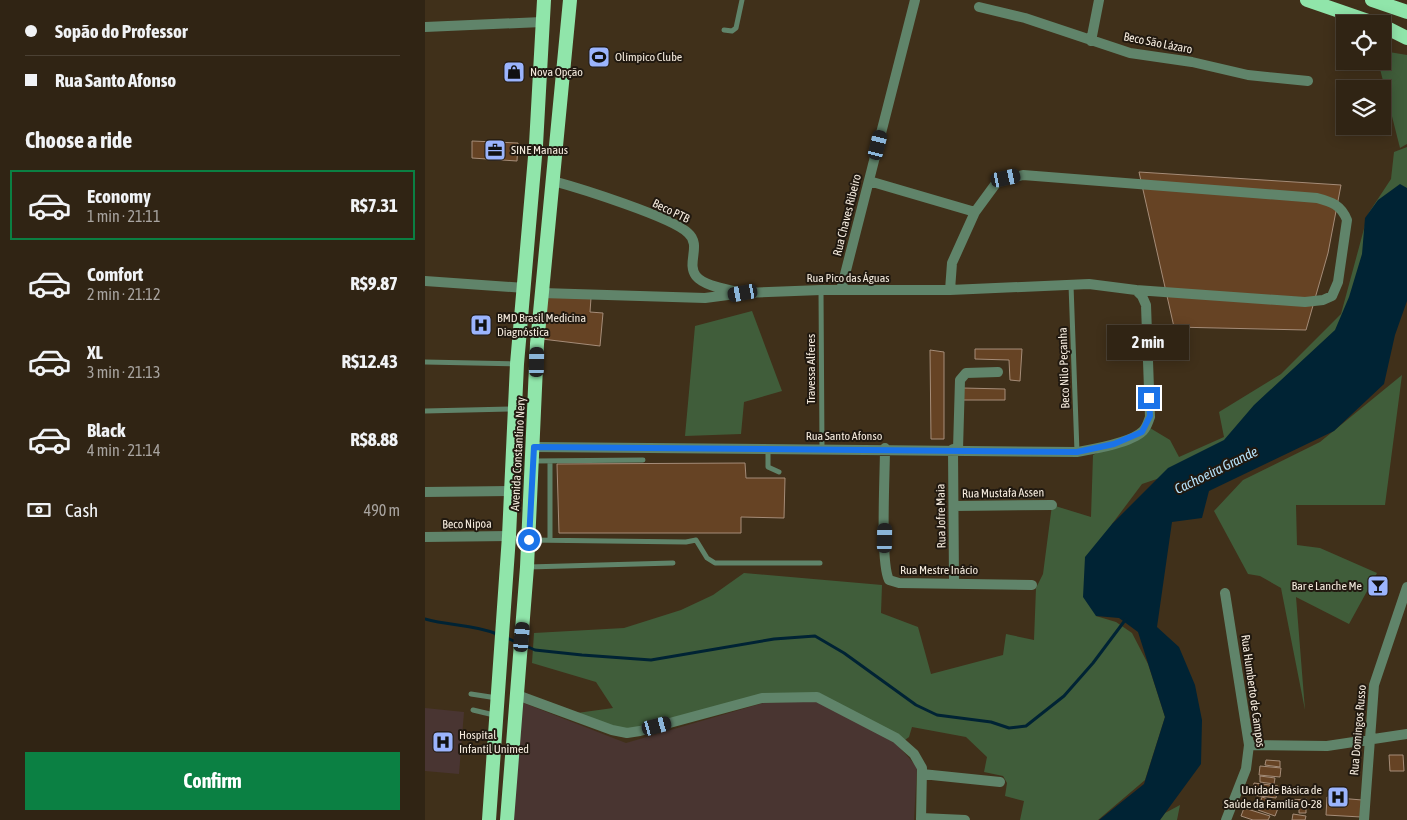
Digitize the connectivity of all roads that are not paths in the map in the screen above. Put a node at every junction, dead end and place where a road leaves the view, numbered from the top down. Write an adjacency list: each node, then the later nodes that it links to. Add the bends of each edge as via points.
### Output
1 (545, 0): 11 (highway, Avenida Constantino Nery)
2 (570, 0): 18 (highway, Avenida Constantino Nery)
3 (742, 0): 13 (lane, via 736,28)
4 (915, 0): 19 (street, Rua Chaves Ribeiro)
5 (1099, 0): 16 (street)
6 (1307, 0): 10 (highway)
7 (1372, 0): 9 (highway)
8 (979, 7): 16 (street, Beco São Lázaro)
9 (1407, 12)
10 (1351, 15)
11 (543, 22): 12 (street); 23 (highway, Avenida Constantino Nery)
12 (425, 27)
13 (724, 30)
14 (1391, 30): 15 (highway)
15 (1407, 38)
16 (1091, 40): 17 (street, Beco São Lázaro, via 1130,53 1192,62 1248,75)
17 (1308, 81)
18 (553, 181): 28 (highway, Avenida Constantino Nery); 29 (street, Beco PTB, via 632,207 687,232 694,243 693,269 697,277)
19 (869, 181): 20 (street); 25 (street, Rua Chaves Ribeiro)
20 (975, 212): 26 (street, via 952,263); 27 (street, Rua Pico das Águas, via 997,182 1023,174 1317,198 1335,203 1347,220 1337,282 1332,296 1323,300 1305,302)
21 (425, 281): 23 (street)
22 (1071, 284): 26 (street, Rua Pico das Águas); 27 (street, Rua Pico das Águas); 40 (lane, Beco Nilo Peçanha)
23 (525, 288): 31 (highway, Avenida Constantino Nery)
24 (821, 290): 25 (street, Rua Pico das Águas); 29 (street, Rua Pico das Águas); 38 (lane, Travessa Alferes)
25 (841, 290): 26 (street, Rua Pico das Águas)
26 (950, 290)
27 (1136, 290): 40 (street, Rua Santo Afonso, via 1145,305 1150,416 1147,426 1142,432 1114,444)
28 (542, 293): 29 (street, Rua Pico das Águas, via 685,298); 35 (highway, Avenida Constantino Nery)
29 (743, 293)
30 (425, 362): 31 (lane)
31 (517, 364): 33 (highway, Avenida Constantino Nery)
32 (998, 372): 39 (street, Rua Jofre Maia, via 966,373 959,380)
33 (515, 409): 34 (lane); 45 (highway, Avenida Constantino Nery)
34 (425, 412)
35 (534, 447): 37 (street, Rua Santo Afonso); 42 (highway, Avenida Constantino Nery)
36 (885, 448): 38 (street, Rua Santo Afonso); 39 (street, Rua Santo Afonso); 56 (street, Rua Mestre Inácio, via 886,575 894,582)
37 (768, 449): 38 (street, Rua Santo Afonso); 44 (lane, via 768,467)
38 (822, 449)
39 (955, 449): 40 (street, Rua Santo Afonso); 48 (street, Rua Jofre Maia)
40 (1077, 452)
41 (643, 460): 43 (lane)
42 (533, 461): 43 (lane); 51 (highway, Avenida Constantino Nery)
43 (550, 461): 52 (lane)
44 (779, 472)
45 (511, 491): 46 (street); 49 (highway, Avenida Constantino Nery)
46 (425, 492)
47 (1052, 505): 48 (street, Rua Mustafa Assen)
48 (954, 506): 56 (street, Rua Jofre Maia)
49 (509, 536): 50 (street, Beco Nipoa); 62 (highway, Avenida Constantino Nery)
50 (425, 537)
51 (529, 540): 52 (lane); 55 (highway, Avenida Constantino Nery)
52 (551, 540): 54 (lane, via 696,540 707,558 715,563)
53 (673, 563): 55 (lane)
54 (820, 563)
55 (527, 567): 61 (highway, Avenida Constantino Nery)
56 (954, 582): 57 (street, Rua Mestre Inácio)
57 (1032, 584)
58 (1407, 587): 66 (street, Rua Domingos Russo, via 1377,669)
59 (1225, 593): 67 (street, Rua Humberto de Campos)
60 (471, 694): 62 (lane)
61 (517, 695): 68 (street, via 627,733 763,698 817,697 901,741 920,763); 72 (highway, Avenida Constantino Nery)
62 (497, 698): 64 (highway, Avenida Constantino Nery)
63 (473, 710): 64 (lane)
64 (496, 715): 71 (highway, Avenida Constantino Nery)
65 (1407, 734): 66 (street)
66 (1369, 740): 67 (street, via 1327,746); 75 (street, Rua Domingos Russo)
67 (1249, 745): 74 (street, Rua Humberto de Campos, via 1246,769)
68 (922, 774): 69 (street); 70 (street)
69 (1000, 782)
70 (921, 819): 73 (street)
71 (489, 820)
72 (507, 820)
73 (965, 820)
74 (1226, 820)
75 (1365, 820)

